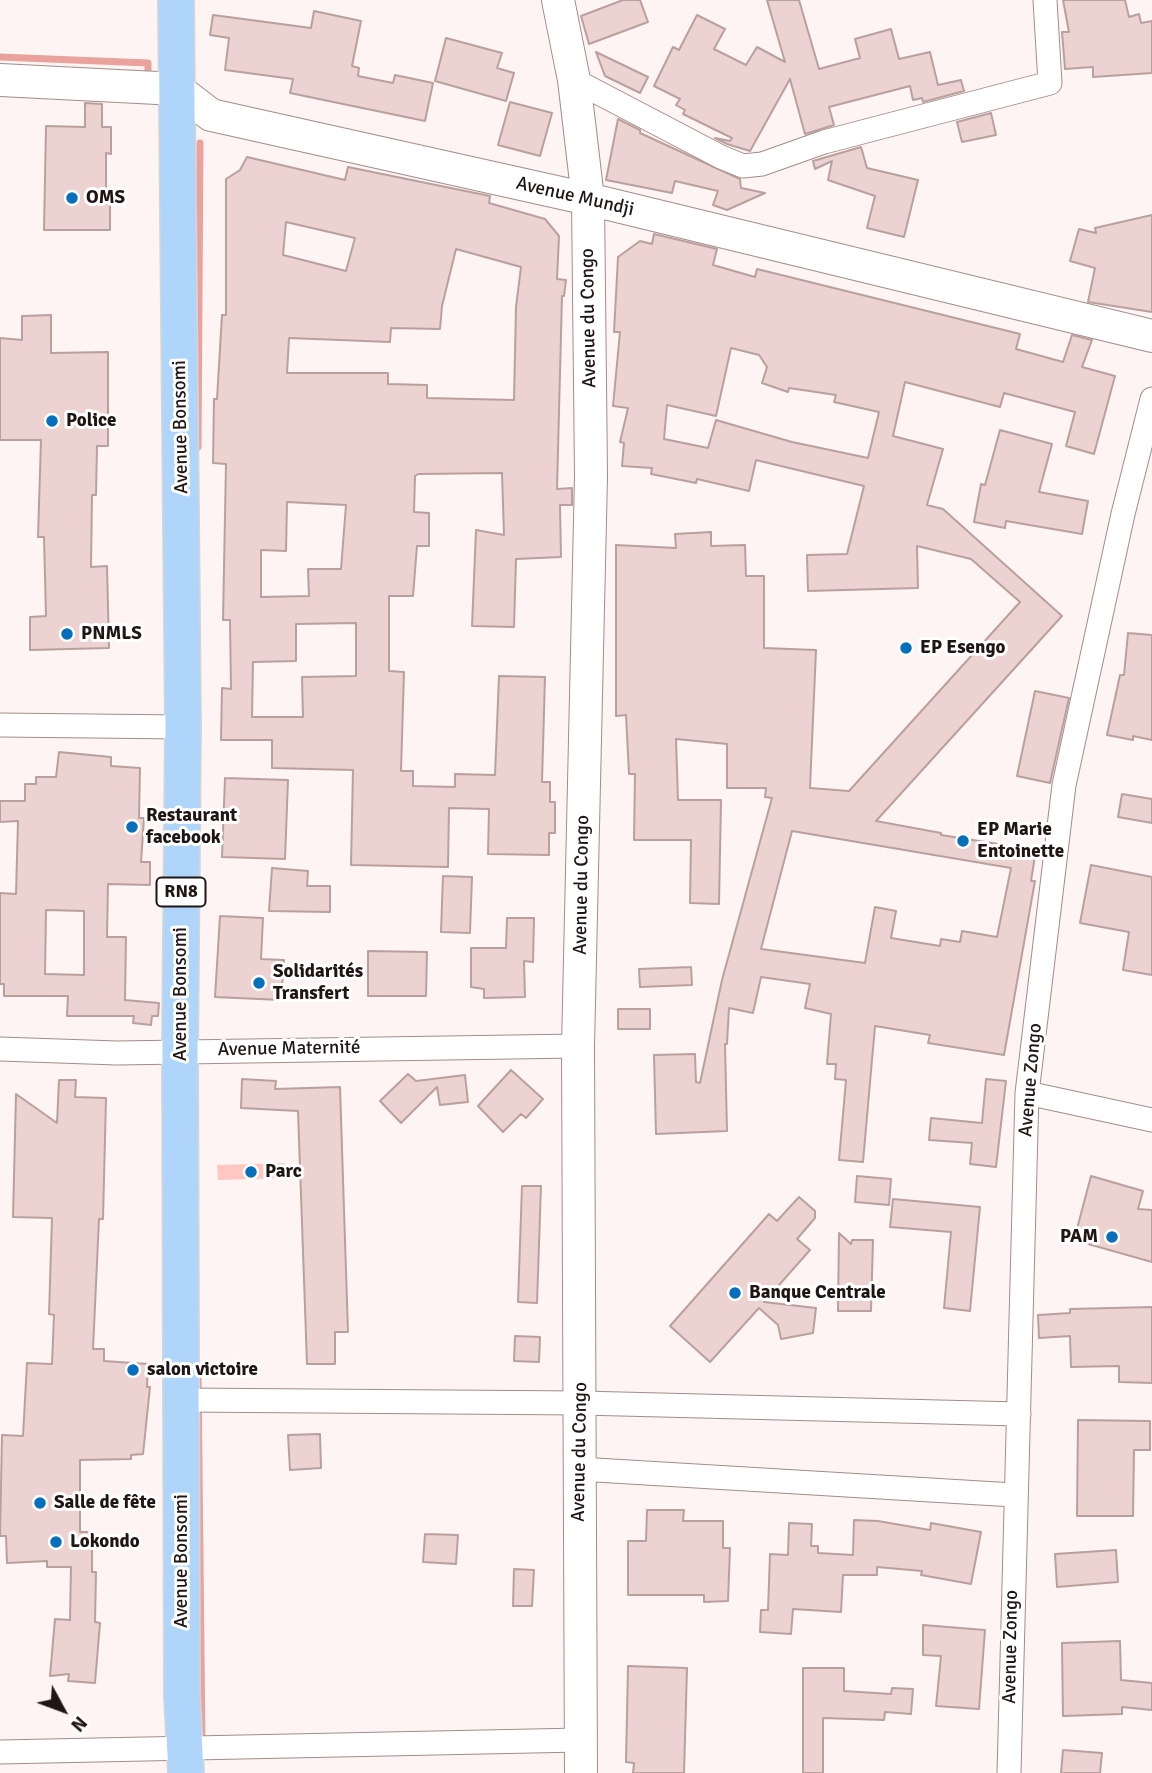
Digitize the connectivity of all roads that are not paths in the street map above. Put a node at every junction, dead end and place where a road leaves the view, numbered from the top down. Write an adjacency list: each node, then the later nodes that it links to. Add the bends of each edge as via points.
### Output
1 (176, 0): 6 (main road, RN8)
2 (558, 0): 5 (street, Avenue du Congo)
3 (1045, 0): 5 (street, via 1050,83 824,142 762,164 743,166 721,157)
4 (0, 80): 6 (street)
5 (574, 80): 7 (street, Avenue du Congo)
6 (177, 89): 7 (street, Avenue Mundji, via 211,115); 11 (main road, Avenue Bonsomi / RN8)
7 (588, 199): 8 (street, Avenue Mundji); 12 (street, Avenue du Congo, via 591,477)
8 (1152, 336)
9 (1152, 399): 15 (street, Avenue Zongo, via 1064,785)
10 (0, 725): 11 (street)
11 (183, 727): 14 (main road, Avenue Bonsomi / RN8)
12 (578, 1046): 14 (street, Avenue Maternité); 18 (street, Avenue du Congo)
13 (0, 1049): 14 (street, Avenue Maternité)
14 (180, 1051): 17 (main road, Avenue Bonsomi / RN8)
15 (1027, 1093): 16 (street); 19 (street, Avenue Zongo)
16 (1152, 1120)
17 (183, 1400): 18 (street); 24 (main road, Avenue Bonsomi / RN8)
18 (581, 1404): 19 (street); 20 (street, Avenue du Congo)
19 (1019, 1414): 21 (street, Avenue Zongo)
20 (579, 1469): 21 (street); 22 (street, Avenue du Congo)
21 (1014, 1495): 26 (street, Avenue Zongo)
22 (580, 1740): 24 (street); 25 (street, Avenue du Congo)
23 (0, 1752): 24 (street)
24 (185, 1760)
25 (581, 1773)
26 (1009, 1773)

